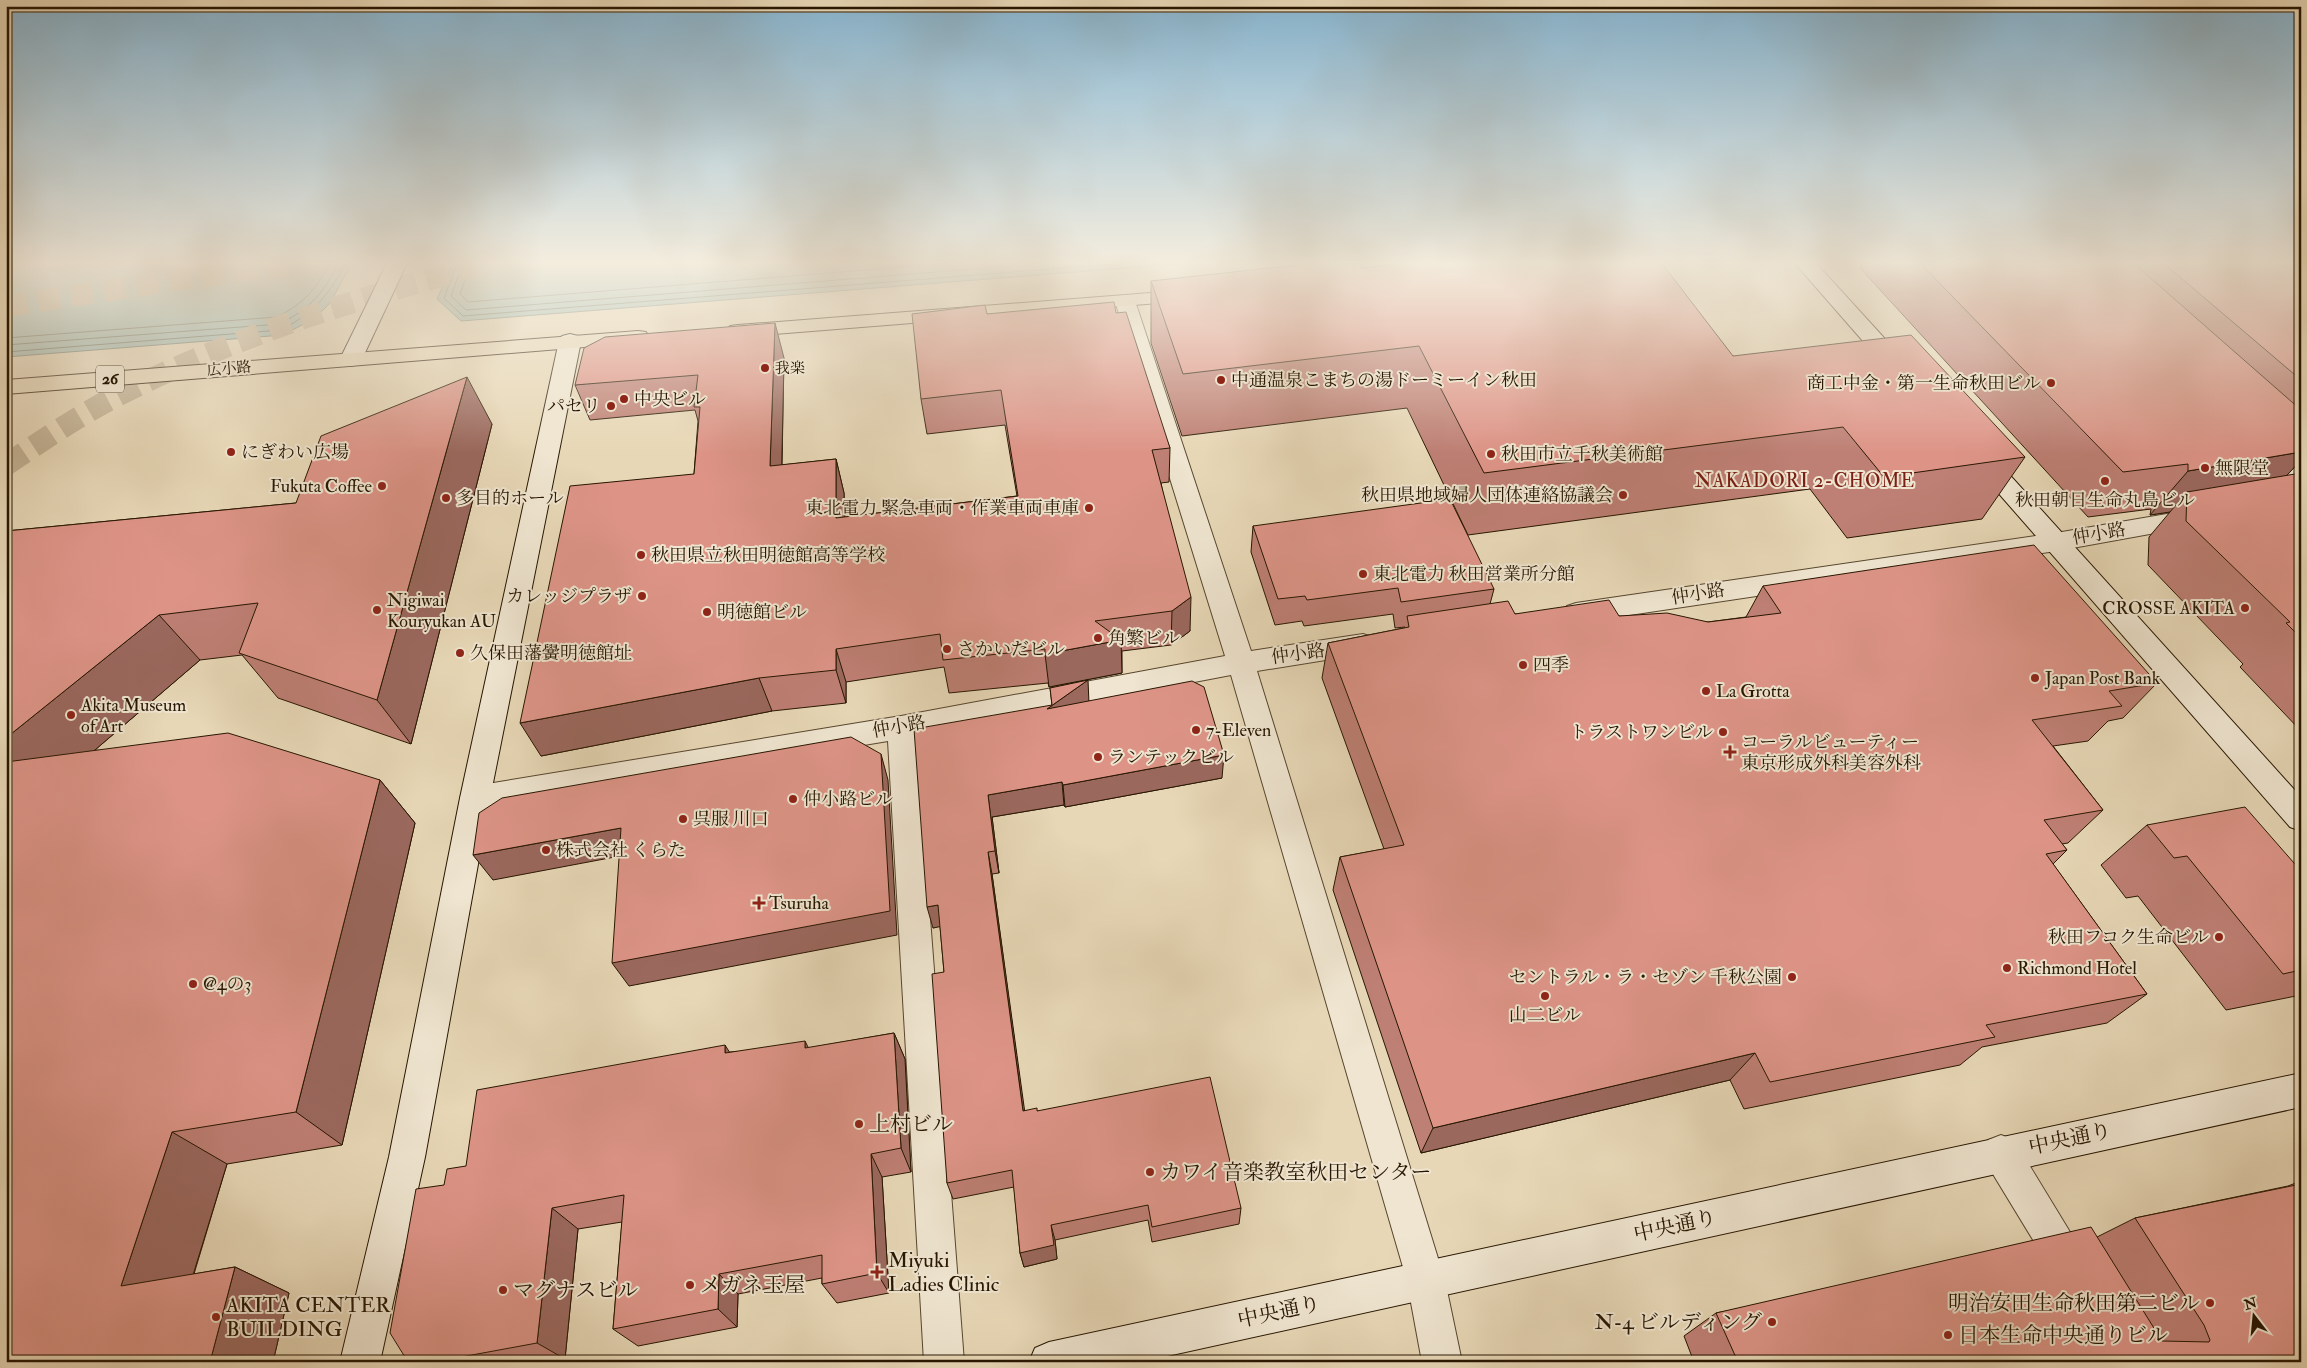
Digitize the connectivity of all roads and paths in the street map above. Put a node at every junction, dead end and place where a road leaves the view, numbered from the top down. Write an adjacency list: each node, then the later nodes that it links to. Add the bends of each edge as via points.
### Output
1 (367, 325): 8 (street)
2 (810, 325): 5 (main road)
3 (1133, 325): 18 (street)
4 (1861, 325): 9 (street)
5 (716, 332)
6 (657, 336): 7 (main road, 広小路 / 26)
7 (570, 342): 8 (main road, 広小路 / 26); 20 (street)
8 (350, 359): 10 (main road, 広小路 / 26)
9 (1915, 385)
10 (6, 387)
11 (2251, 430): 13 (street)
12 (1968, 444): 15 (street)
13 (2301, 476)
14 (2222, 513): 15 (street, 仲小路)
15 (2056, 542): 16 (street, 仲小路); 21 (street)
16 (1556, 616)
17 (1387, 641): 18 (street, 仲小路)
18 (1240, 663): 19 (street, 仲小路); 24 (street)
19 (901, 727): 20 (street, 仲小路); 27 (street)
20 (475, 798): 26 (street, via 407,1157)
21 (2301, 818)
22 (2301, 1090): 23 (street, 中央通り)
23 (2001, 1153): 24 (street, 中央通り); 25 (street)
24 (1426, 1281): 28 (street, 中央通り); 29 (street)
25 (2087, 1296)
26 (360, 1362)
27 (944, 1362)
28 (1049, 1362)
29 (1442, 1362)

